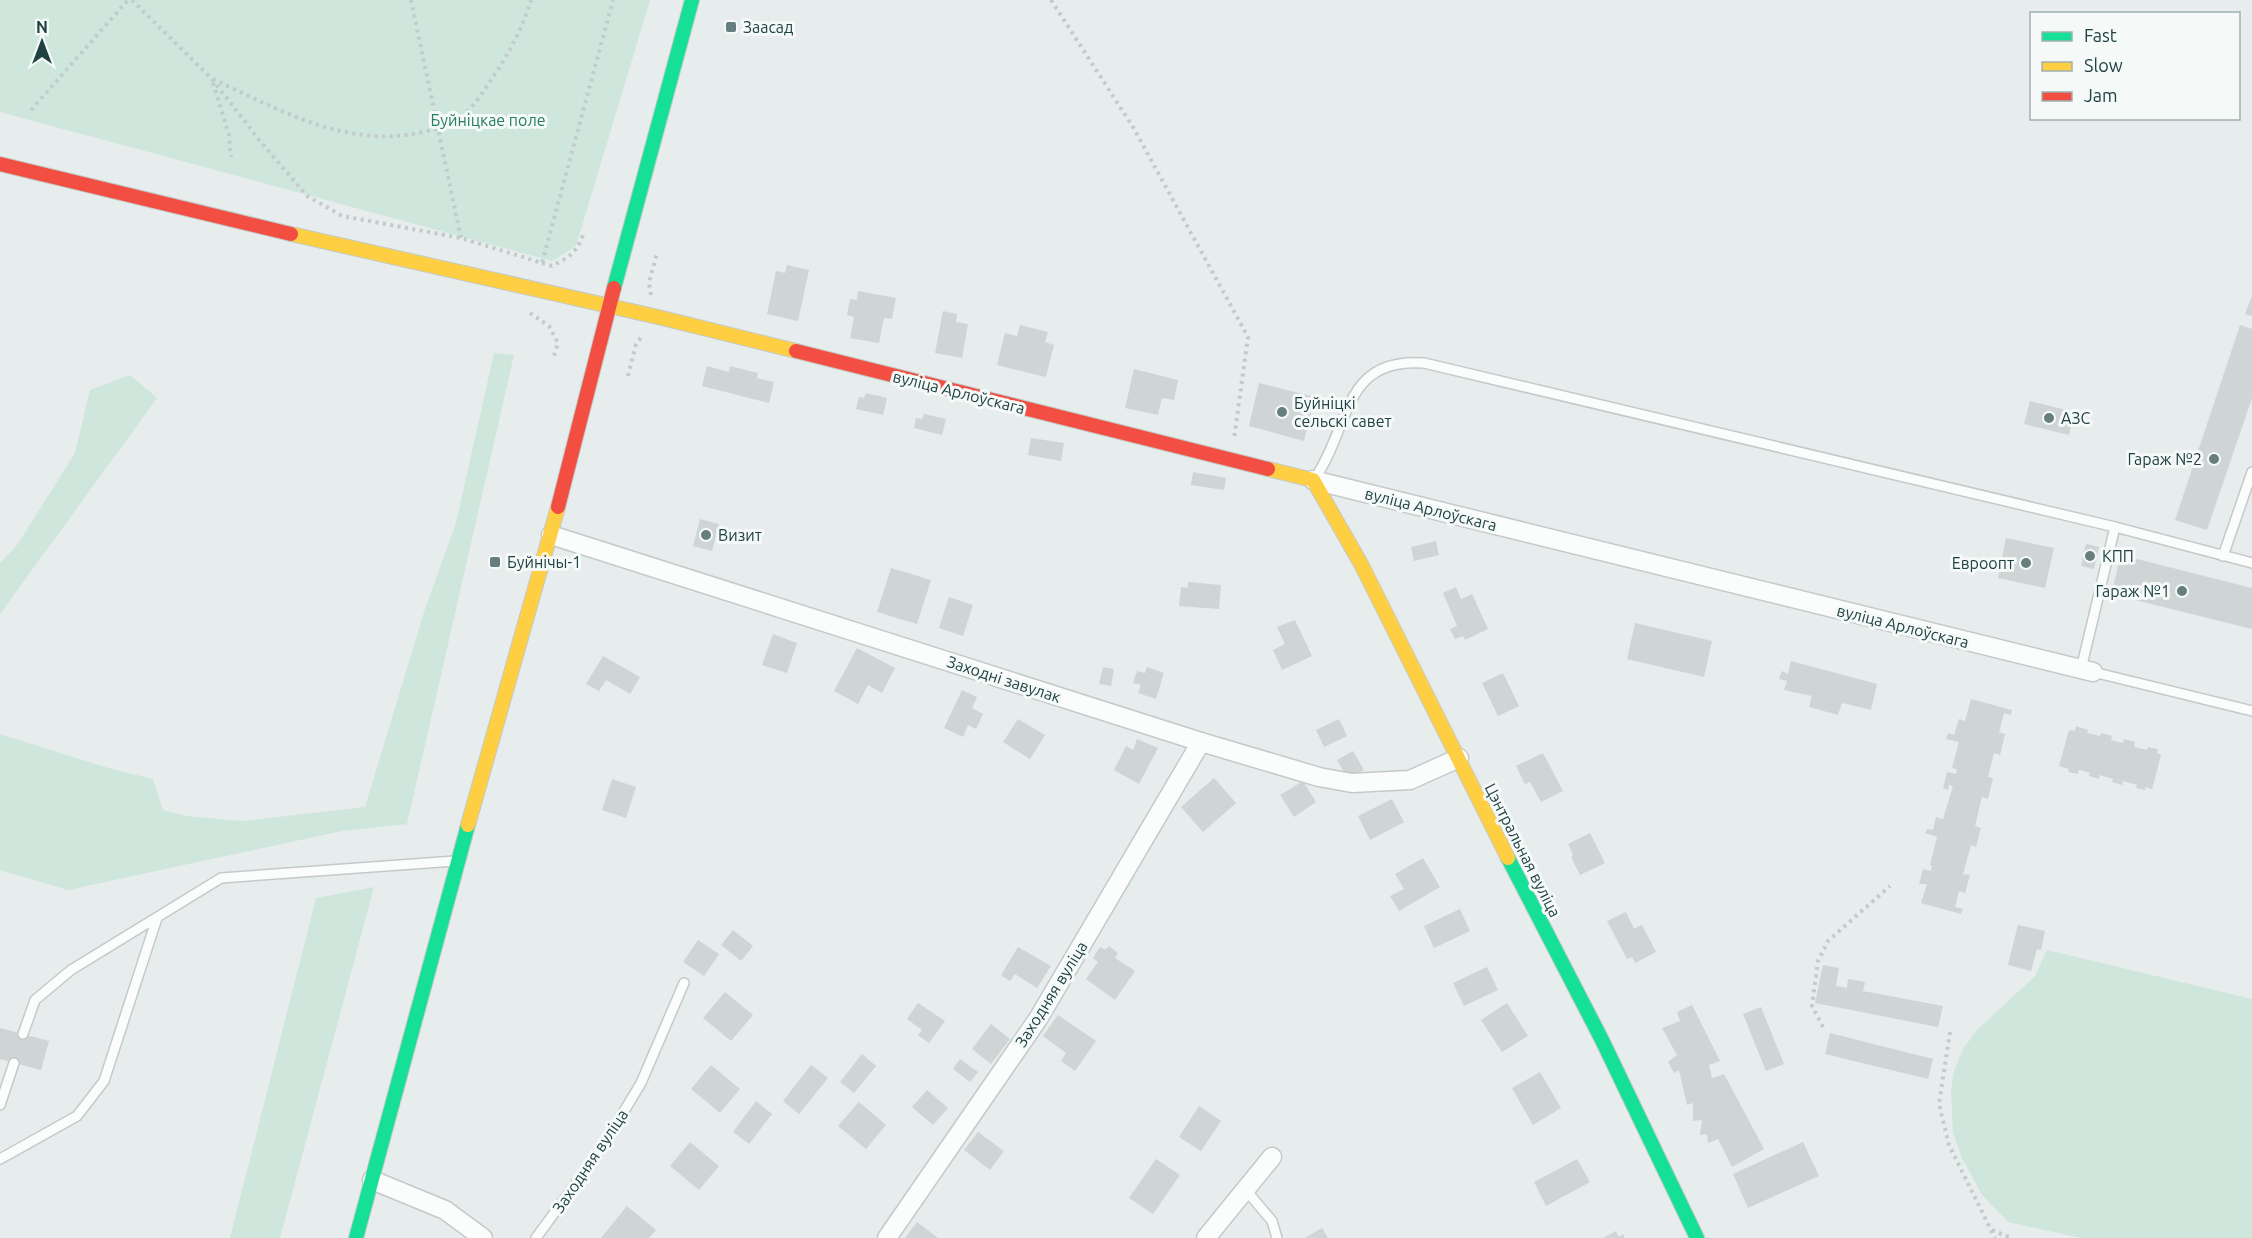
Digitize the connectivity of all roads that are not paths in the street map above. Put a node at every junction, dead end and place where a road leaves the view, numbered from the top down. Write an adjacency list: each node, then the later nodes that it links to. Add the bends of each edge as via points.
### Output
1 (692, 0): 3 (main road)
2 (0, 164): 3 (main road, вуліца Арлоўскага)
3 (610, 306): 5 (main road, вуліца Арлоўскага); 7 (main road)
4 (2252, 472): 8 (lane)
5 (1313, 480): 6 (lane, via 1329,456 1359,385 1380,369 1409,362); 10 (street, вуліца Арлоўскага); 13 (main road, Цэнтральная вуліца, via 1361,564)
6 (2115, 527): 8 (lane); 10 (lane)
7 (551, 536): 12 (street, Заходні завулак); 14 (main road)
8 (2223, 556): 9 (lane)
9 (2252, 563)
10 (2087, 670): 11 (lane, вуліца Арлоўскага)
11 (2252, 711)
12 (1201, 742): 13 (street, Заходні завулак, via 1352,783 1410,780); 27 (street, Заходняя вуліца, via 1038,1019)
13 (1459, 758): 30 (main road, Цэнтральная вуліца, via 1602,1040)
14 (458, 861): 15 (lane, via 221,878); 22 (main road)
15 (157, 918): 17 (lane, via 71,970 35,999); 21 (lane, via 104,1081 77,1116)
16 (684, 983): 26 (lane, Заходняя вуліца, via 641,1083 603,1146)
17 (23, 1034)
18 (14, 1062): 19 (lane)
19 (0, 1105)
20 (1272, 1157): 23 (street)
21 (0, 1159)
22 (372, 1180): 24 (main road); 25 (street, via 445,1210)
23 (1245, 1190): 28 (street); 29 (lane, via 1272,1221)
24 (356, 1238)
25 (483, 1238)
26 (536, 1238)
27 (887, 1238)
28 (1206, 1238)
29 (1277, 1238)
30 (1696, 1238)

